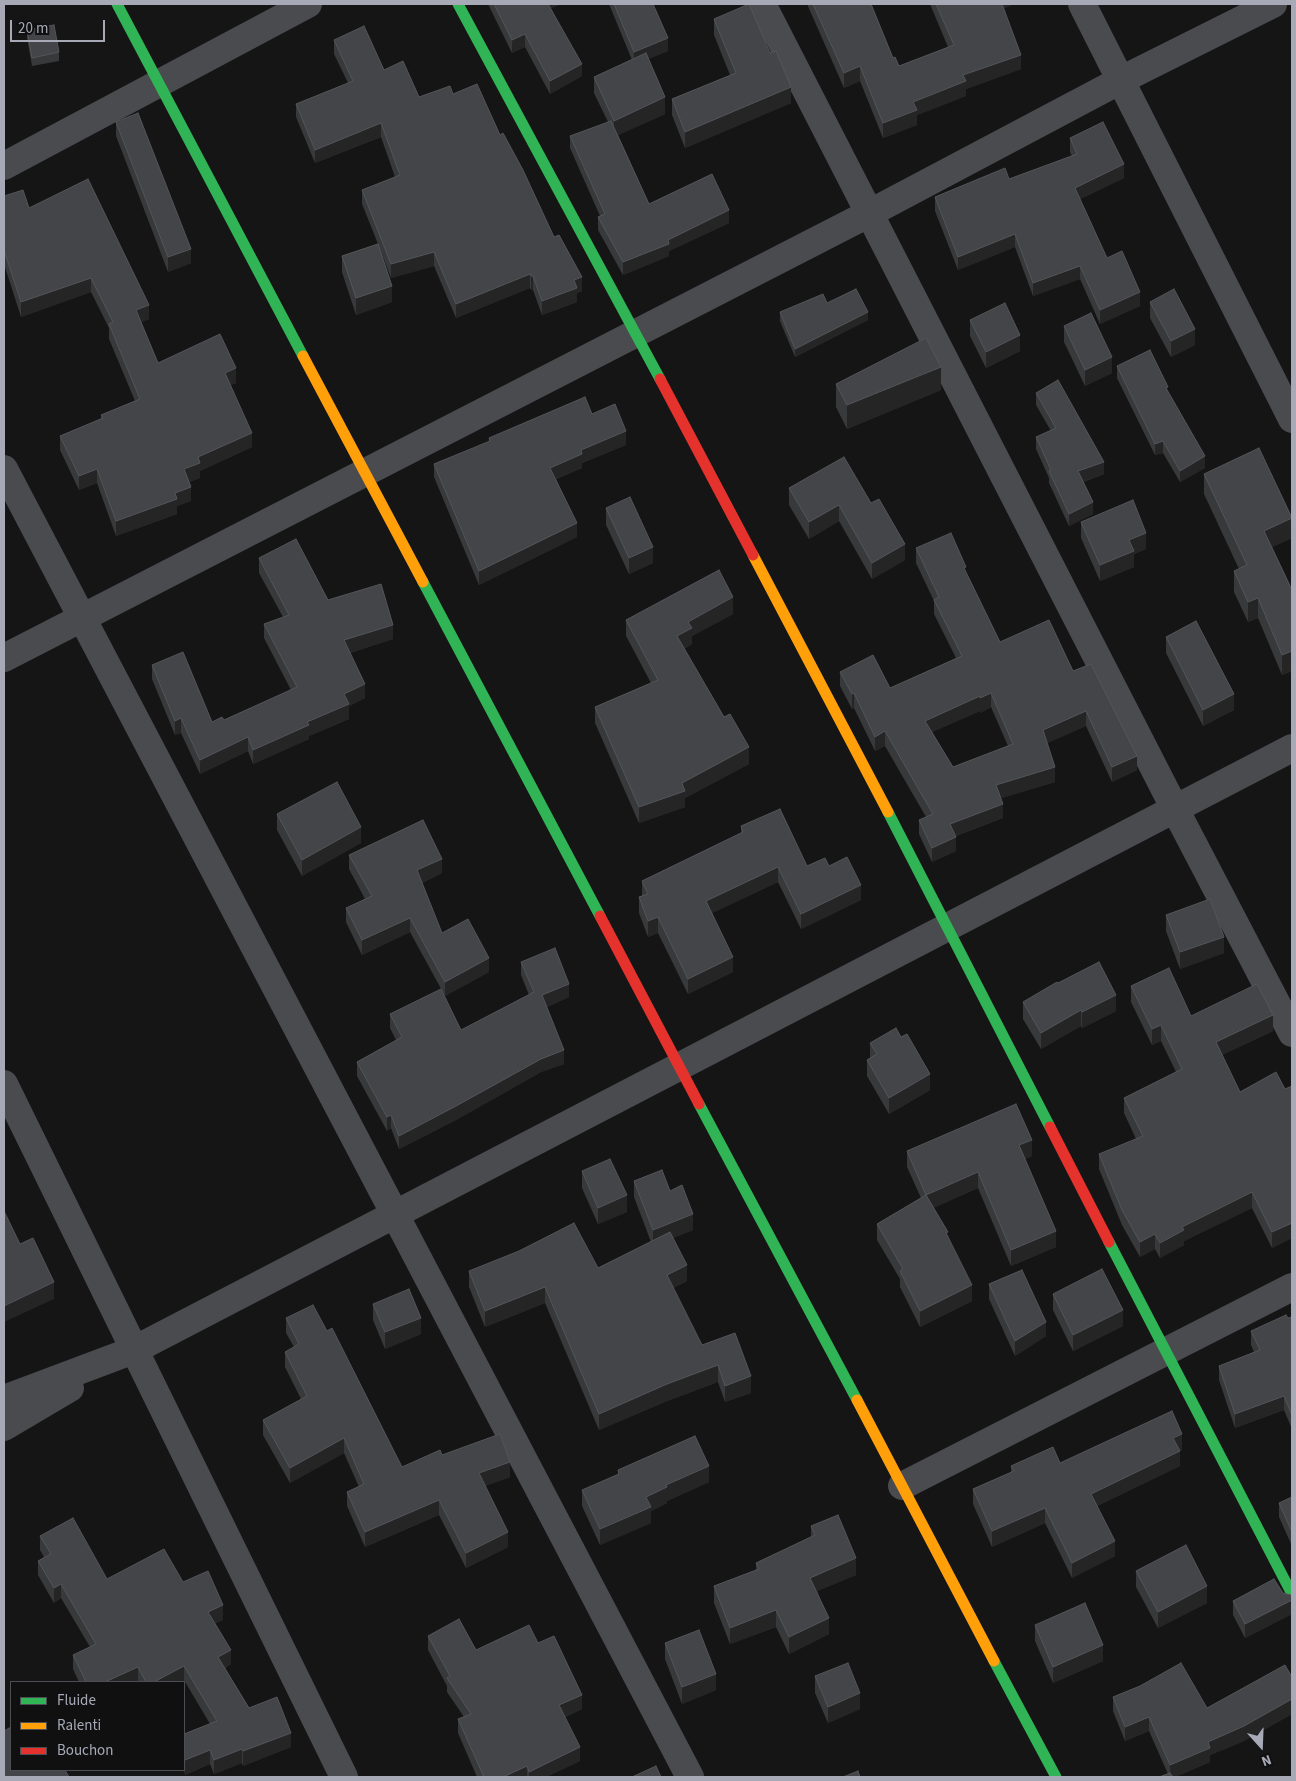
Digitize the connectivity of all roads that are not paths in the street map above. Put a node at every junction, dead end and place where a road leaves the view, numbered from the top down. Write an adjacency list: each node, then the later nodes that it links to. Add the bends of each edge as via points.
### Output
1 (117, 4): 8 (street)
2 (308, 4): 8 (street)
3 (458, 4): 11 (street)
4 (762, 4): 10 (street)
5 (1082, 4): 7 (street)
6 (1273, 4): 7 (street)
7 (1121, 80): 10 (street); 12 (street)
8 (159, 82): 9 (street); 14 (street)
9 (4, 166)
10 (870, 213): 11 (street); 18 (street)
11 (636, 332): 14 (street); 19 (street)
12 (1292, 419)
13 (4, 469): 15 (street)
14 (365, 472): 15 (street); 21 (street)
15 (82, 618): 16 (street); 23 (street)
16 (4, 658)
17 (1292, 748): 18 (street)
18 (1175, 809): 19 (street); 20 (street)
19 (948, 927): 21 (street); 26 (street)
20 (1292, 1033)
21 (679, 1066): 23 (street); 29 (street)
22 (4, 1084): 25 (street)
23 (394, 1215): 25 (street); 32 (street)
24 (1292, 1286): 26 (street)
25 (134, 1350): 27 (street); 28 (street); 31 (street)
26 (1165, 1352): 29 (street); 30 (street)
27 (4, 1399)
28 (4, 1427)
29 (902, 1486): 33 (street)
30 (1292, 1594)
31 (344, 1777)
32 (690, 1777)
33 (1056, 1777)

